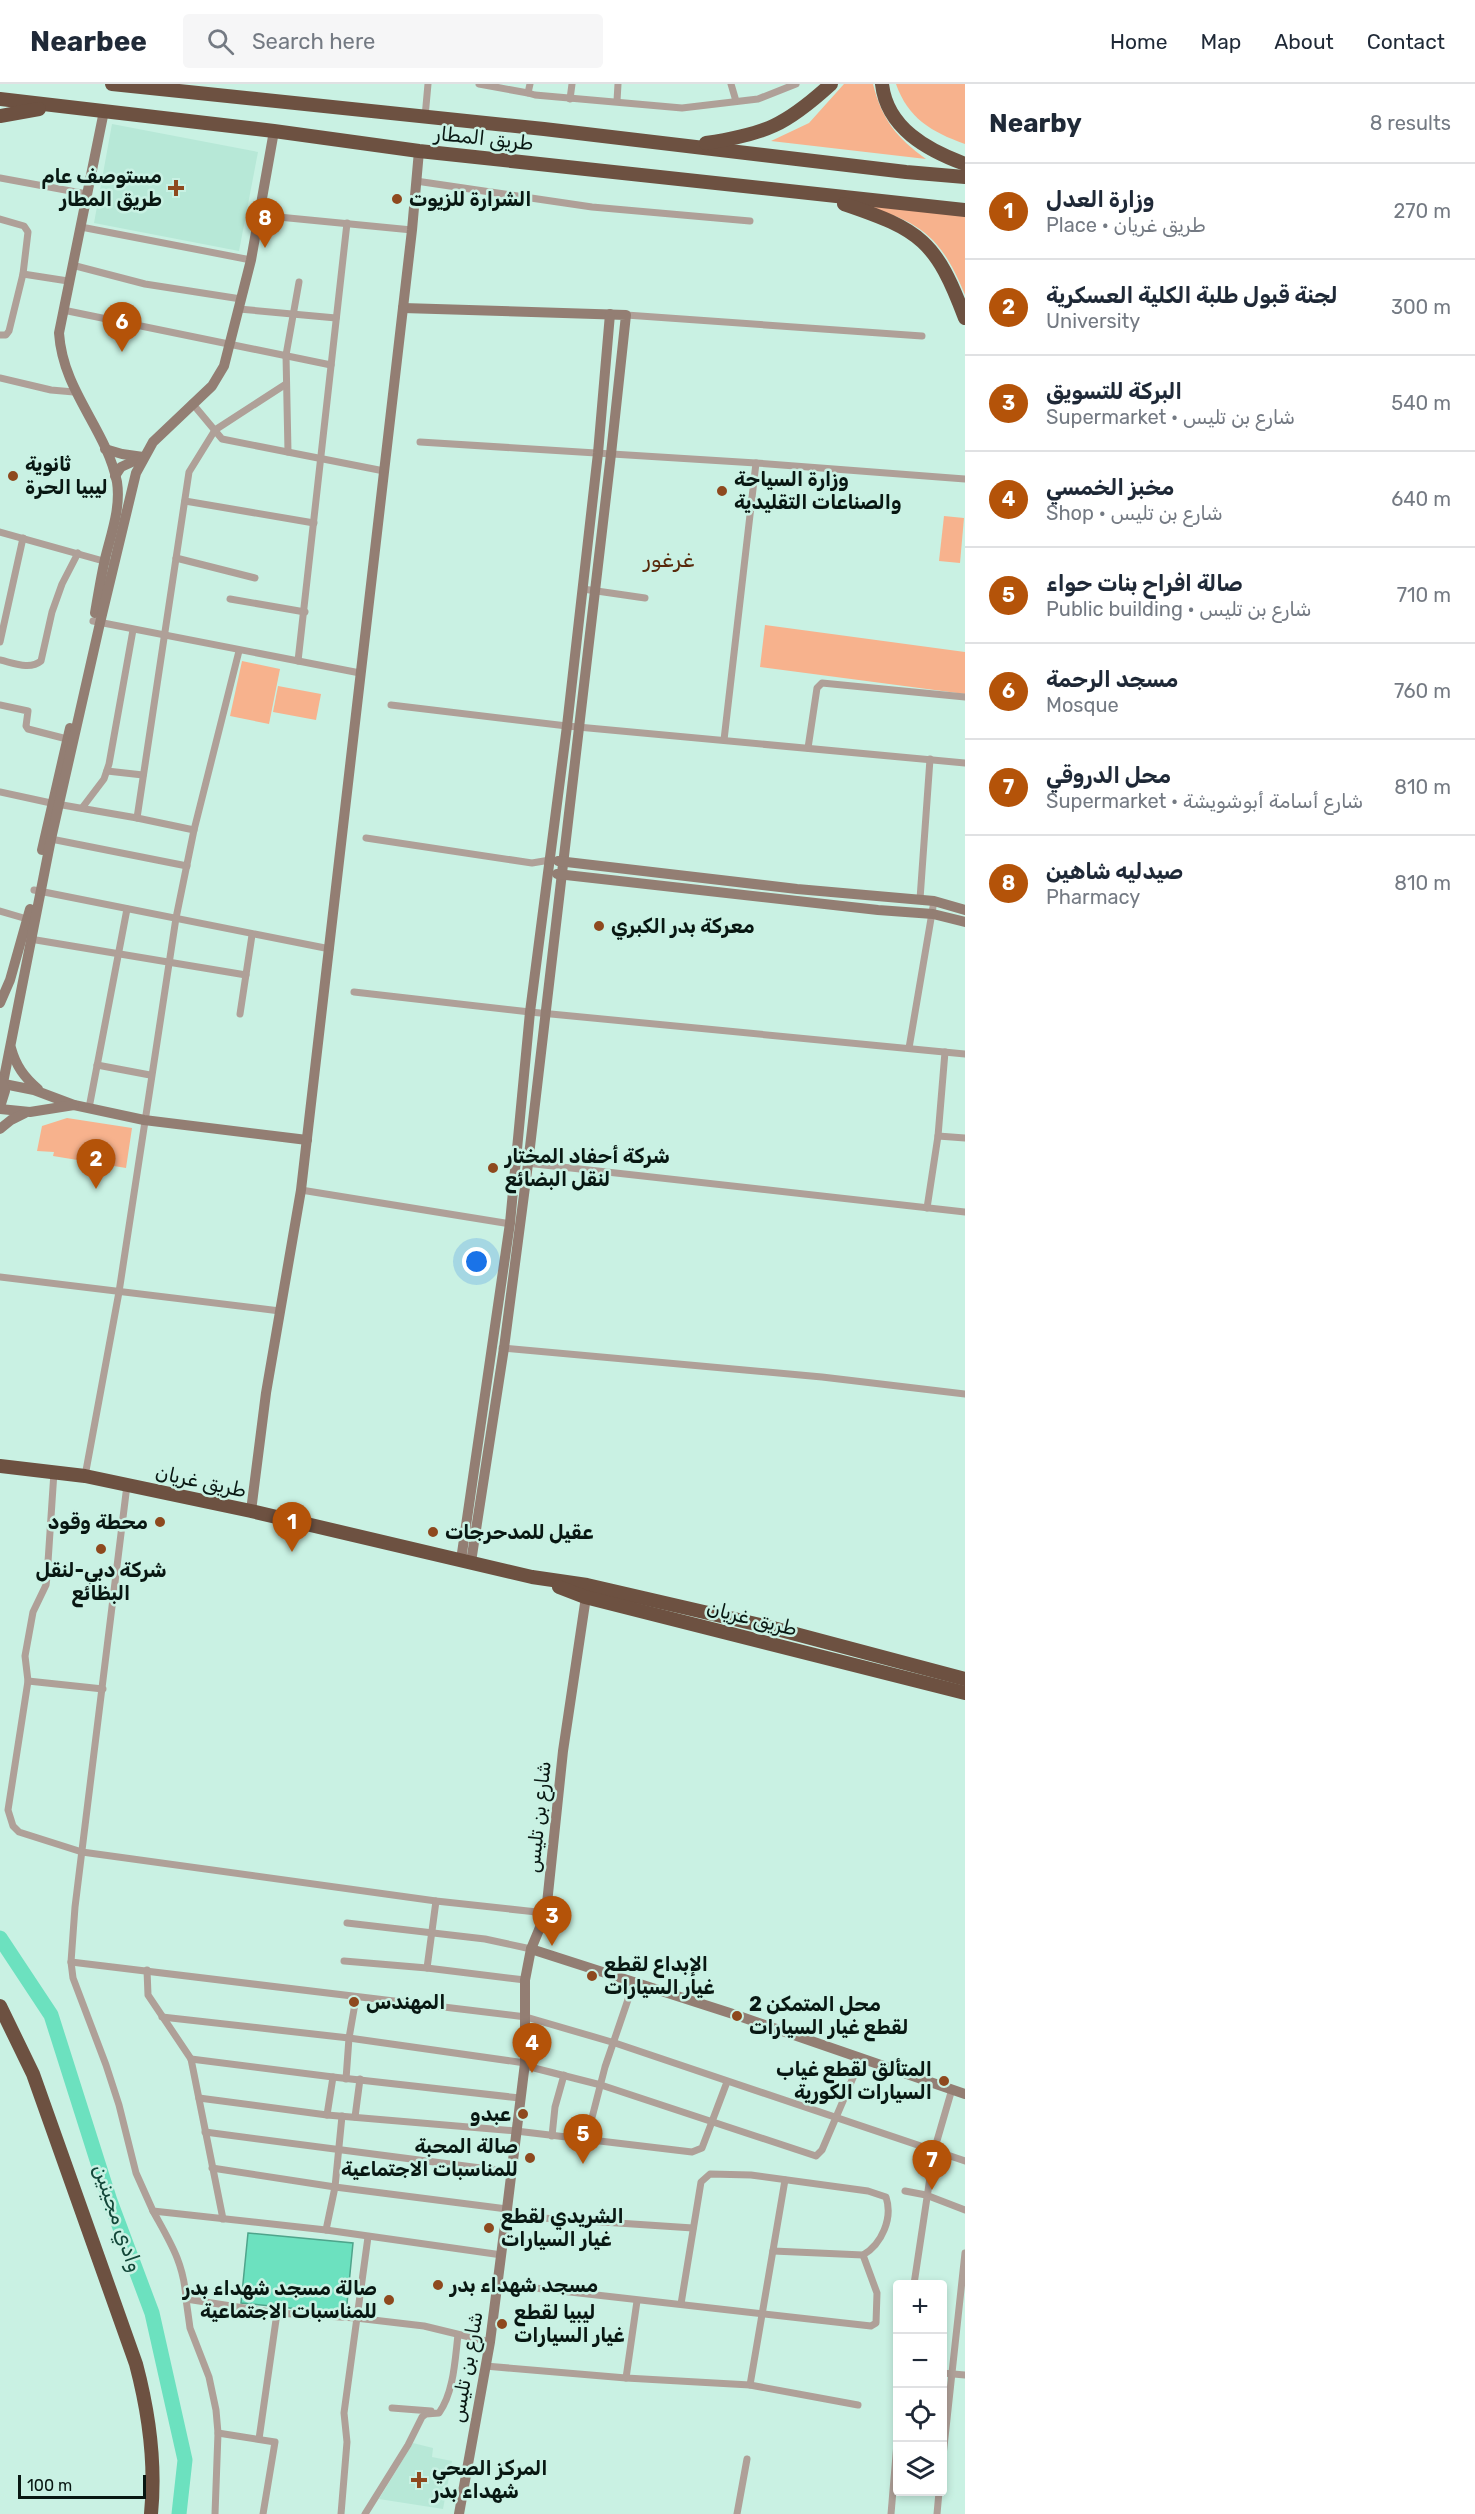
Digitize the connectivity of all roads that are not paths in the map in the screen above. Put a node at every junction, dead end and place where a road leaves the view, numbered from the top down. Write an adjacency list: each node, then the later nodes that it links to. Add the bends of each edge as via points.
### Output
1 (112, 84): 20 (highway, طريق المطار)
2 (426, 84): 20 (street)
3 (479, 84): 11 (street)
4 (530, 84): 12 (street)
5 (572, 84): 14 (street)
6 (618, 84): 15 (street)
7 (731, 84): 16 (street)
8 (796, 84): 16 (street, via 765,97)
9 (831, 84): 22 (highway, via 801,111 779,124 736,139)
10 (882, 84): 24 (highway, via 883,96 896,120 913,138)
11 (489, 85): 12 (street)
12 (528, 93): 14 (street)
13 (0, 99): 17 (highway, طريق المطار)
14 (570, 99): 15 (street)
15 (616, 101): 16 (street, via 682,108)
16 (736, 101)
17 (56, 107): 18 (highway, طريق المطار); 19 (highway)
18 (104, 111): 21 (highway, طريق المطار); 28 (street)
19 (0, 116)
20 (424, 117): 22 (highway, طريق المطار)
21 (274, 131): 23 (highway, طريق المطار); 31 (street)
22 (686, 146): 25 (highway, طريق المطار)
23 (418, 151): 27 (street); 29 (highway, طريق المطار)
24 (965, 164)
25 (965, 177)
26 (0, 178): 28 (street)
27 (416, 181): 33 (street, via 592,207); 36 (street)
28 (87, 194): 35 (street)
29 (819, 195): 30 (highway, طريق المطار); 49 (highway, via 885,218 916,236 943,266)
30 (965, 210)
31 (258, 215): 34 (street); 37 (street)
32 (0, 219): 39 (street, via 27,229)
33 (750, 221)
34 (347, 223): 36 (street); 48 (street)
35 (81, 227): 37 (street); 38 (street)
36 (412, 230): 43 (street)
37 (251, 260): 42 (street)
38 (72, 265): 40 (street); 42 (street)
39 (23, 274): 40 (street); 50 (street, via 9,331)
40 (68, 281): 44 (street)
41 (299, 282): 45 (street)
42 (240, 304): 45 (street); 52 (street)
43 (403, 308): 46 (street); 68 (street)
44 (63, 310): 52 (street); 57 (street, via 60,350)
45 (293, 314): 48 (street); 53 (street)
46 (610, 314): 47 (street); 63 (street)
47 (626, 315): 51 (street); 64 (street)
48 (336, 318): 54 (street)
49 (965, 318)
50 (0, 335)
51 (922, 336)
52 (230, 344): 53 (street); 58 (street, via 224,366 212,386)
53 (286, 355): 54 (street); 56 (street)
54 (331, 365): 66 (street)
55 (0, 378): 57 (street)
56 (286, 384): 59 (street); 62 (street)
57 (74, 392): 61 (street)
58 (192, 403): 59 (street); 65 (street)
59 (215, 430): 62 (street, via 222,439); 71 (street, via 189,472)
60 (420, 442): 63 (street)
61 (105, 449): 65 (street); 69 (street)
62 (288, 452): 66 (street)
63 (598, 453): 64 (street); 72 (street)
64 (611, 454): 67 (street); 73 (street)
65 (143, 457): 69 (street, via 121,467); 79 (street)
66 (320, 458): 68 (street); 74 (street)
67 (756, 463): 70 (street); 102 (street)
68 (384, 471): 95 (street)
69 (115, 476): 79 (street, via 117,507)
70 (965, 479)
71 (185, 501): 74 (street); 78 (street)
72 (591, 516): 73 (street); 81 (street)
73 (604, 516): 82 (street)
74 (315, 523): 85 (street)
75 (0, 532): 76 (street)
76 (24, 537): 77 (street); 89 (street)
77 (78, 553): 79 (street); 91 (street, via 52,612 41,660 35,665)
78 (176, 558): 80 (street); 88 (street)
79 (109, 562): 86 (street)
80 (255, 578)
81 (583, 589): 82 (street); 93 (street)
82 (595, 591): 83 (street); 94 (street)
83 (645, 598)
84 (230, 599): 85 (street)
85 (305, 612): 92 (street)
86 (96, 622): 87 (street); 101 (street); 109 (street)
87 (134, 630): 88 (street); 106 (street)
88 (163, 636): 90 (street); 107 (street)
89 (0, 642)
90 (239, 651): 92 (street); 112 (street)
91 (0, 660)
92 (298, 661): 95 (street)
93 (574, 661): 94 (street); 99 (street)
94 (587, 662): 100 (street)
95 (360, 673): 136 (street)
96 (965, 697): 103 (street, via 822,683 817,688)
97 (0, 705): 101 (street, via 28,711 28,729)
98 (391, 705): 99 (street)
99 (567, 726): 100 (street); 115 (street)
100 (580, 726): 102 (street); 116 (street)
101 (67, 739): 109 (street)
102 (724, 741): 103 (street)
103 (808, 748): 104 (street)
104 (930, 759): 105 (street); 124 (street)
105 (965, 763)
106 (107, 771): 107 (street); 110 (street)
107 (143, 776): 111 (street)
108 (0, 792): 109 (street)
109 (56, 804): 110 (street); 114 (street); 123 (street)
110 (82, 808): 111 (street)
111 (137, 818): 112 (street)
112 (194, 830): 118 (street)
113 (366, 838): 117 (street)
114 (51, 839): 118 (street); 123 (street)
115 (550, 860): 116 (street); 117 (street); 119 (street)
116 (564, 862): 120 (street); 122 (street)
117 (532, 863): 119 (street)
118 (187, 866): 131 (street)
119 (548, 873): 120 (street); 142 (street)
120 (562, 875): 122 (street); 143 (street)
121 (797, 889): 122 (street); 124 (street); 125 (street)
122 (758, 890): 125 (street)
123 (37, 891): 127 (street); 132 (street); 135 (street)
124 (920, 899): 126 (street)
125 (796, 900): 130 (street)
126 (934, 901): 128 (street); 130 (street)
127 (127, 909): 131 (street); 137 (street)
128 (965, 910)
129 (0, 911): 132 (street)
130 (933, 914): 133 (street); 146 (street)
131 (176, 918): 134 (street); 138 (street)
132 (27, 919): 141 (street)
133 (965, 922)
134 (252, 935): 136 (street); 139 (street)
135 (30, 939): 137 (street); 145 (street)
136 (330, 949): 161 (street)
137 (118, 955): 138 (street); 149 (street)
138 (168, 963): 139 (street); 150 (street)
139 (246, 975): 144 (street)
140 (354, 992): 142 (street)
141 (1, 999)
142 (530, 1012): 143 (street); 162 (street)
143 (546, 1013): 146 (street); 163 (street)
144 (240, 1014)
145 (10, 1044): 151 (street); 152 (street, via 22,1074)
146 (909, 1048): 147 (street)
147 (945, 1052): 148 (street); 159 (street)
148 (965, 1054)
149 (97, 1065): 150 (street); 155 (street)
150 (150, 1076): 157 (street)
151 (2, 1082): 152 (street); 154 (street, via 5,1098)
152 (43, 1093): 153 (street)
153 (74, 1105): 155 (street); 156 (street)
154 (0, 1108): 156 (street)
155 (89, 1108): 157 (street)
156 (30, 1112): 158 (street)
157 (144, 1120): 161 (street); 169 (street)
158 (0, 1129)
159 (938, 1136): 160 (street); 165 (street)
160 (965, 1138)
161 (307, 1140): 164 (street)
162 (516, 1163): 163 (street); 167 (street)
163 (528, 1164): 165 (street); 167 (street)
164 (301, 1190): 167 (street); 170 (street)
165 (927, 1208): 166 (street)
166 (965, 1212)
167 (515, 1224): 171 (street)
168 (0, 1277): 169 (street)
169 (118, 1292): 170 (street); 175 (street)
170 (280, 1311): 177 (street)
171 (498, 1348): 172 (street); 178 (street)
172 (965, 1394)
173 (0, 1466): 174 (highway, طريق غريان)
174 (54, 1472): 175 (highway, طريق غريان); 181 (street, via 46,1585 33,1612 25,1656)
175 (86, 1476): 176 (highway, طريق غريان)
176 (127, 1485): 177 (highway, طريق غريان); 182 (street)
177 (251, 1511): 178 (highway, طريق غريان)
178 (466, 1561): 179 (highway, طريق غريان)
179 (586, 1591): 180 (highway, طريق غريان, via 773,1628); 183 (highway, طريق غريان); 186 (street, شارع بن تليس, via 563,1751)
180 (965, 1678)
181 (28, 1681): 182 (street); 184 (street, via 9,1818 19,1832)
182 (103, 1689): 184 (street)
183 (965, 1693)
184 (82, 1852): 185 (street); 191 (street)
185 (436, 1901): 186 (street); 188 (street)
186 (546, 1913): 189 (street, شارع بن تليس)
187 (347, 1923): 188 (street)
188 (432, 1932): 189 (street); 192 (street)
189 (531, 1949): 194 (street, شارع بن تليس); 195 (street)
190 (344, 1961): 192 (street)
191 (70, 1962): 193 (street); 235 (street, via 116,2095 136,2173)
192 (427, 1968): 194 (street)
193 (147, 1970): 196 (street); 198 (street, via 148,1995)
194 (525, 1980): 199 (street, شارع بن تليس)
195 (634, 1982): 201 (street); 203 (street)
196 (356, 1998): 199 (street); 200 (street)
197 (0, 2006): 270 (highway, via 33,2074 136,2364 152,2448)
198 (162, 2017): 200 (street); 202 (street)
199 (526, 2017): 201 (street); 204 (street, شارع بن تليس)
200 (349, 2038): 204 (street); 207 (street)
201 (615, 2043): 209 (street); 210 (street)
202 (191, 2059): 206 (street); 213 (street)
203 (861, 2059): 211 (street); 218 (street)
204 (525, 2063): 205 (street); 214 (street, شارع بن تليس)
205 (564, 2075): 210 (street); 222 (street)
206 (333, 2077): 207 (street); 215 (street)
207 (346, 2079): 208 (street)
208 (360, 2079): 214 (street); 217 (street)
209 (727, 2082): 218 (street); 219 (street)
210 (601, 2085): 219 (street); 223 (street)
211 (952, 2089): 212 (street); 225 (street)
212 (965, 2094)
213 (199, 2098): 215 (street); 221 (street)
214 (520, 2098): 220 (street, شارع بن تليس)
215 (327, 2115): 216 (street)
216 (342, 2116): 217 (street); 224 (street)
217 (355, 2117): 220 (street)
218 (835, 2119): 219 (street, via 816,2156); 225 (street)
219 (712, 2124): 223 (street, via 702,2148 692,2152)
220 (516, 2131): 222 (street); 228 (street, شارع بن تليس)
221 (205, 2132): 224 (street); 227 (street)
222 (552, 2136): 223 (street)
223 (586, 2141)
224 (337, 2150): 228 (street); 230 (street)
225 (933, 2151): 226 (street); 232 (street)
226 (965, 2161)
227 (212, 2168): 230 (street); 237 (street)
228 (511, 2172): 233 (street, شارع بن تليس)
229 (785, 2180): 238 (street, via 710,2174 701,2182); 241 (street); 244 (street, via 886,2197 889,2208 884,2229 875,2246)
230 (335, 2187): 233 (street); 239 (street)
231 (905, 2192): 232 (street)
232 (926, 2195): 234 (street); 245 (street)
233 (507, 2209): 243 (street, شارع بن تليس)
234 (965, 2210)
235 (153, 2211): 237 (street); 247 (street, via 180,2260)
236 (542, 2218): 238 (street)
237 (223, 2219): 239 (street)
238 (693, 2228): 249 (street)
239 (326, 2230): 240 (street)
240 (368, 2237): 243 (street); 252 (street)
241 (773, 2251): 244 (street); 251 (street)
242 (965, 2253): 257 (street)
243 (502, 2255): 254 (street, شارع بن تليس)
244 (863, 2255): 251 (street, via 877,2293 876,2323 866,2326)
245 (915, 2280)
246 (517, 2286): 248 (street)
247 (186, 2299): 250 (street); 264 (street, via 190,2328 211,2385)
248 (637, 2301): 249 (street); 259 (street)
249 (681, 2304): 251 (street)
250 (277, 2313): 252 (street); 265 (street)
251 (761, 2315): 260 (street)
252 (356, 2318): 253 (street, via 424,2326); 273 (street, via 344,2413 347,2442)
253 (458, 2335): 254 (street); 263 (street, via 449,2388)
254 (490, 2342): 255 (street, شارع بن تليس)
255 (485, 2366): 259 (street); 275 (street, شارع بن تليس)
256 (947, 2373): 257 (street)
257 (953, 2374): 258 (street); 267 (street)
258 (965, 2375)
259 (626, 2378): 260 (street)
260 (750, 2385): 261 (street)
261 (858, 2405)
262 (392, 2408): 263 (street)
263 (440, 2412): 274 (street, via 422,2417)
264 (218, 2433): 265 (street); 271 (street)
265 (259, 2439): 272 (street, via 275,2442)
266 (896, 2442): 277 (street)
267 (945, 2442)
268 (747, 2459): 276 (street)
269 (939, 2496): 278 (street)
270 (151, 2514)
271 (215, 2514)
272 (262, 2514)
273 (342, 2514)
274 (365, 2514)
275 (459, 2514)
276 (737, 2514)
277 (891, 2514)
278 (937, 2514)

